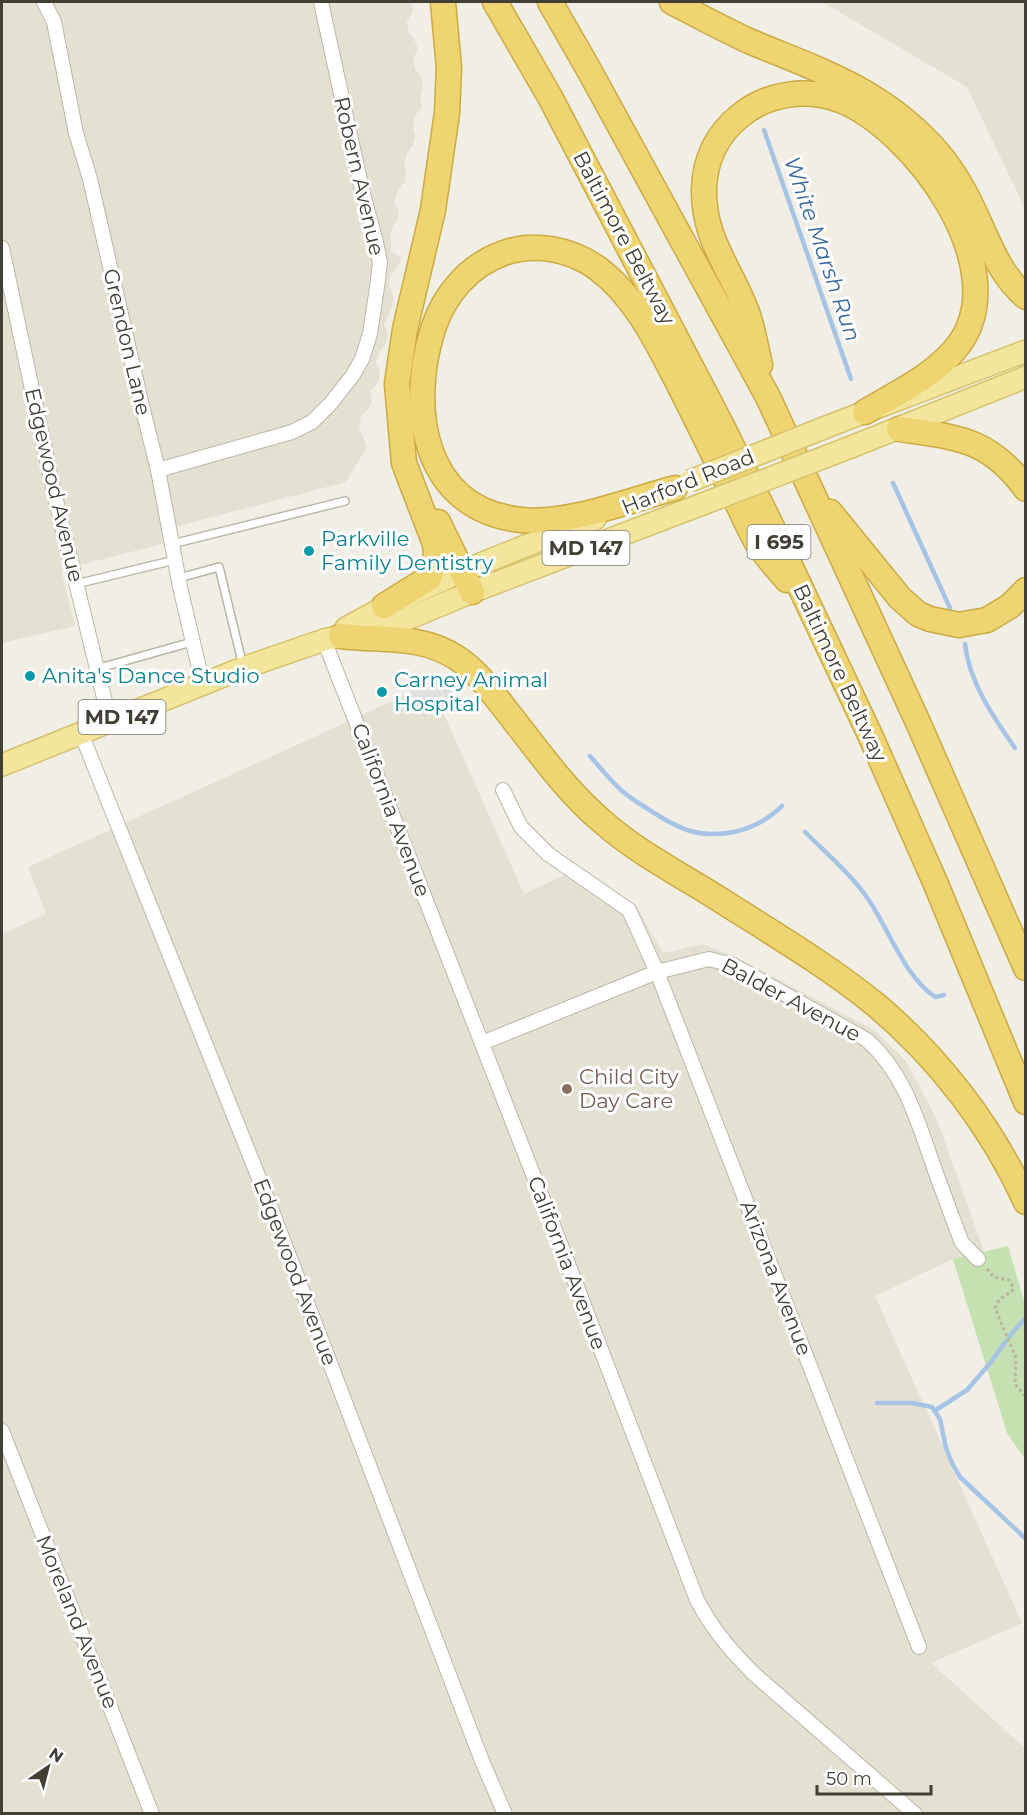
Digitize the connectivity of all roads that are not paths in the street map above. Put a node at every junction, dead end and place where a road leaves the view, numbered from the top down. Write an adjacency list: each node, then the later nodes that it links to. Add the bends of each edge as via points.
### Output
1 (44, 2): 15 (street, Grendon Lane, via 54,22 76,134)
2 (321, 2): 15 (street, Robern Avenue, via 380,262 370,334 362,359 340,392 312,422 292,432)
3 (442, 2): 14 (highway, via 449,68 447,113 433,210 399,366)
4 (495, 2): 27 (highway, Baltimore Beltway / I 695, via 550,96 710,402)
5 (550, 2): 11 (highway, I 695)
6 (672, 2): 8 (highway, via 747,40 854,85 902,116 958,180 1005,275)
7 (2, 248): 24 (street, Edgewood Avenue)
8 (1026, 297)
9 (1026, 351): 12 (main road, Harford Road / MD 147)
10 (1026, 377): 13 (main road, Harford Road / MD 147)
11 (768, 397): 12 (highway, via 747,312 704,210 706,172 716,143 746,111 788,94 806,93 842,101 884,127 923,167 955,217 975,275 974,313 950,356 932,372); 16 (highway, I 695)
12 (865, 412): 17 (main road, Harford Road / MD 147, bridge)
13 (899, 429): 18 (highway, via 941,435 982,447 1014,473); 23 (main road, Harford Road / MD 147, bridge, via 700,505)
14 (402, 447): 23 (highway); 26 (highway, via 404,464 436,556 429,578)
15 (158, 470): 20 (street, Grendon Lane)
16 (807, 483): 25 (highway, via 900,598 918,614 959,625 987,620); 37 (highway, I 695)
17 (682, 485): 23 (main road, Harford Road / MD 147); 27 (highway, via 551,520 522,520 494,514 456,490 443,476 427,444 423,382 435,324 466,275 492,257 527,248 565,252 609,279 658,345 757,544)
18 (1026, 489)
19 (345, 501): 20 (lane)
20 (172, 544): 21 (street, Grendon Lane)
21 (175, 560): 22 (street, Grendon Lane); 24 (lane)
22 (178, 578): 29 (street, Grendon Lane); 30 (lane, via 219,567)
23 (468, 581): 26 (main road, Harford Road / MD 147); 28 (main road, Harford Road / MD 147, via 400,622)
24 (76, 584): 31 (street, Edgewood Avenue)
25 (1026, 590)
26 (384, 606): 28 (main road, Harford Road / MD 147)
27 (812, 611): 40 (highway, Baltimore Beltway / I 695, via 935,882)
28 (333, 638): 30 (main road, Harford Road / MD 147); 39 (street, California Avenue); 41 (highway, via 417,641 437,647 465,664 478,675 555,774 606,825 831,971 906,1032 964,1099)
29 (192, 642): 31 (lane); 32 (street, Grendon Lane)
30 (243, 668): 32 (main road, Harford Road / MD 147)
31 (96, 669): 33 (street, Edgewood Avenue)
32 (203, 685): 33 (main road, Harford Road / MD 147)
33 (110, 722): 34 (main road, Harford Road / MD 147)
34 (81, 733): 35 (main road, Harford Road / MD 147); 46 (street, Edgewood Avenue, via 270,1206)
35 (2, 765)
36 (503, 790): 38 (street, Arizona Avenue, via 521,827 548,854 629,910)
37 (1026, 968)
38 (657, 972): 39 (street, Balder Avenue); 42 (street, Balder Avenue, via 701,960 718,960 867,1040 882,1055 910,1099 962,1243); 44 (street, Arizona Avenue)
39 (482, 1043): 47 (street, California Avenue, via 680,1558 711,1626 754,1674)
40 (1026, 1102)
41 (1026, 1202)
42 (978, 1259)
43 (2, 1431): 45 (street, Moreland Avenue)
44 (919, 1647)
45 (152, 1814)
46 (504, 1814)
47 (915, 1814)

